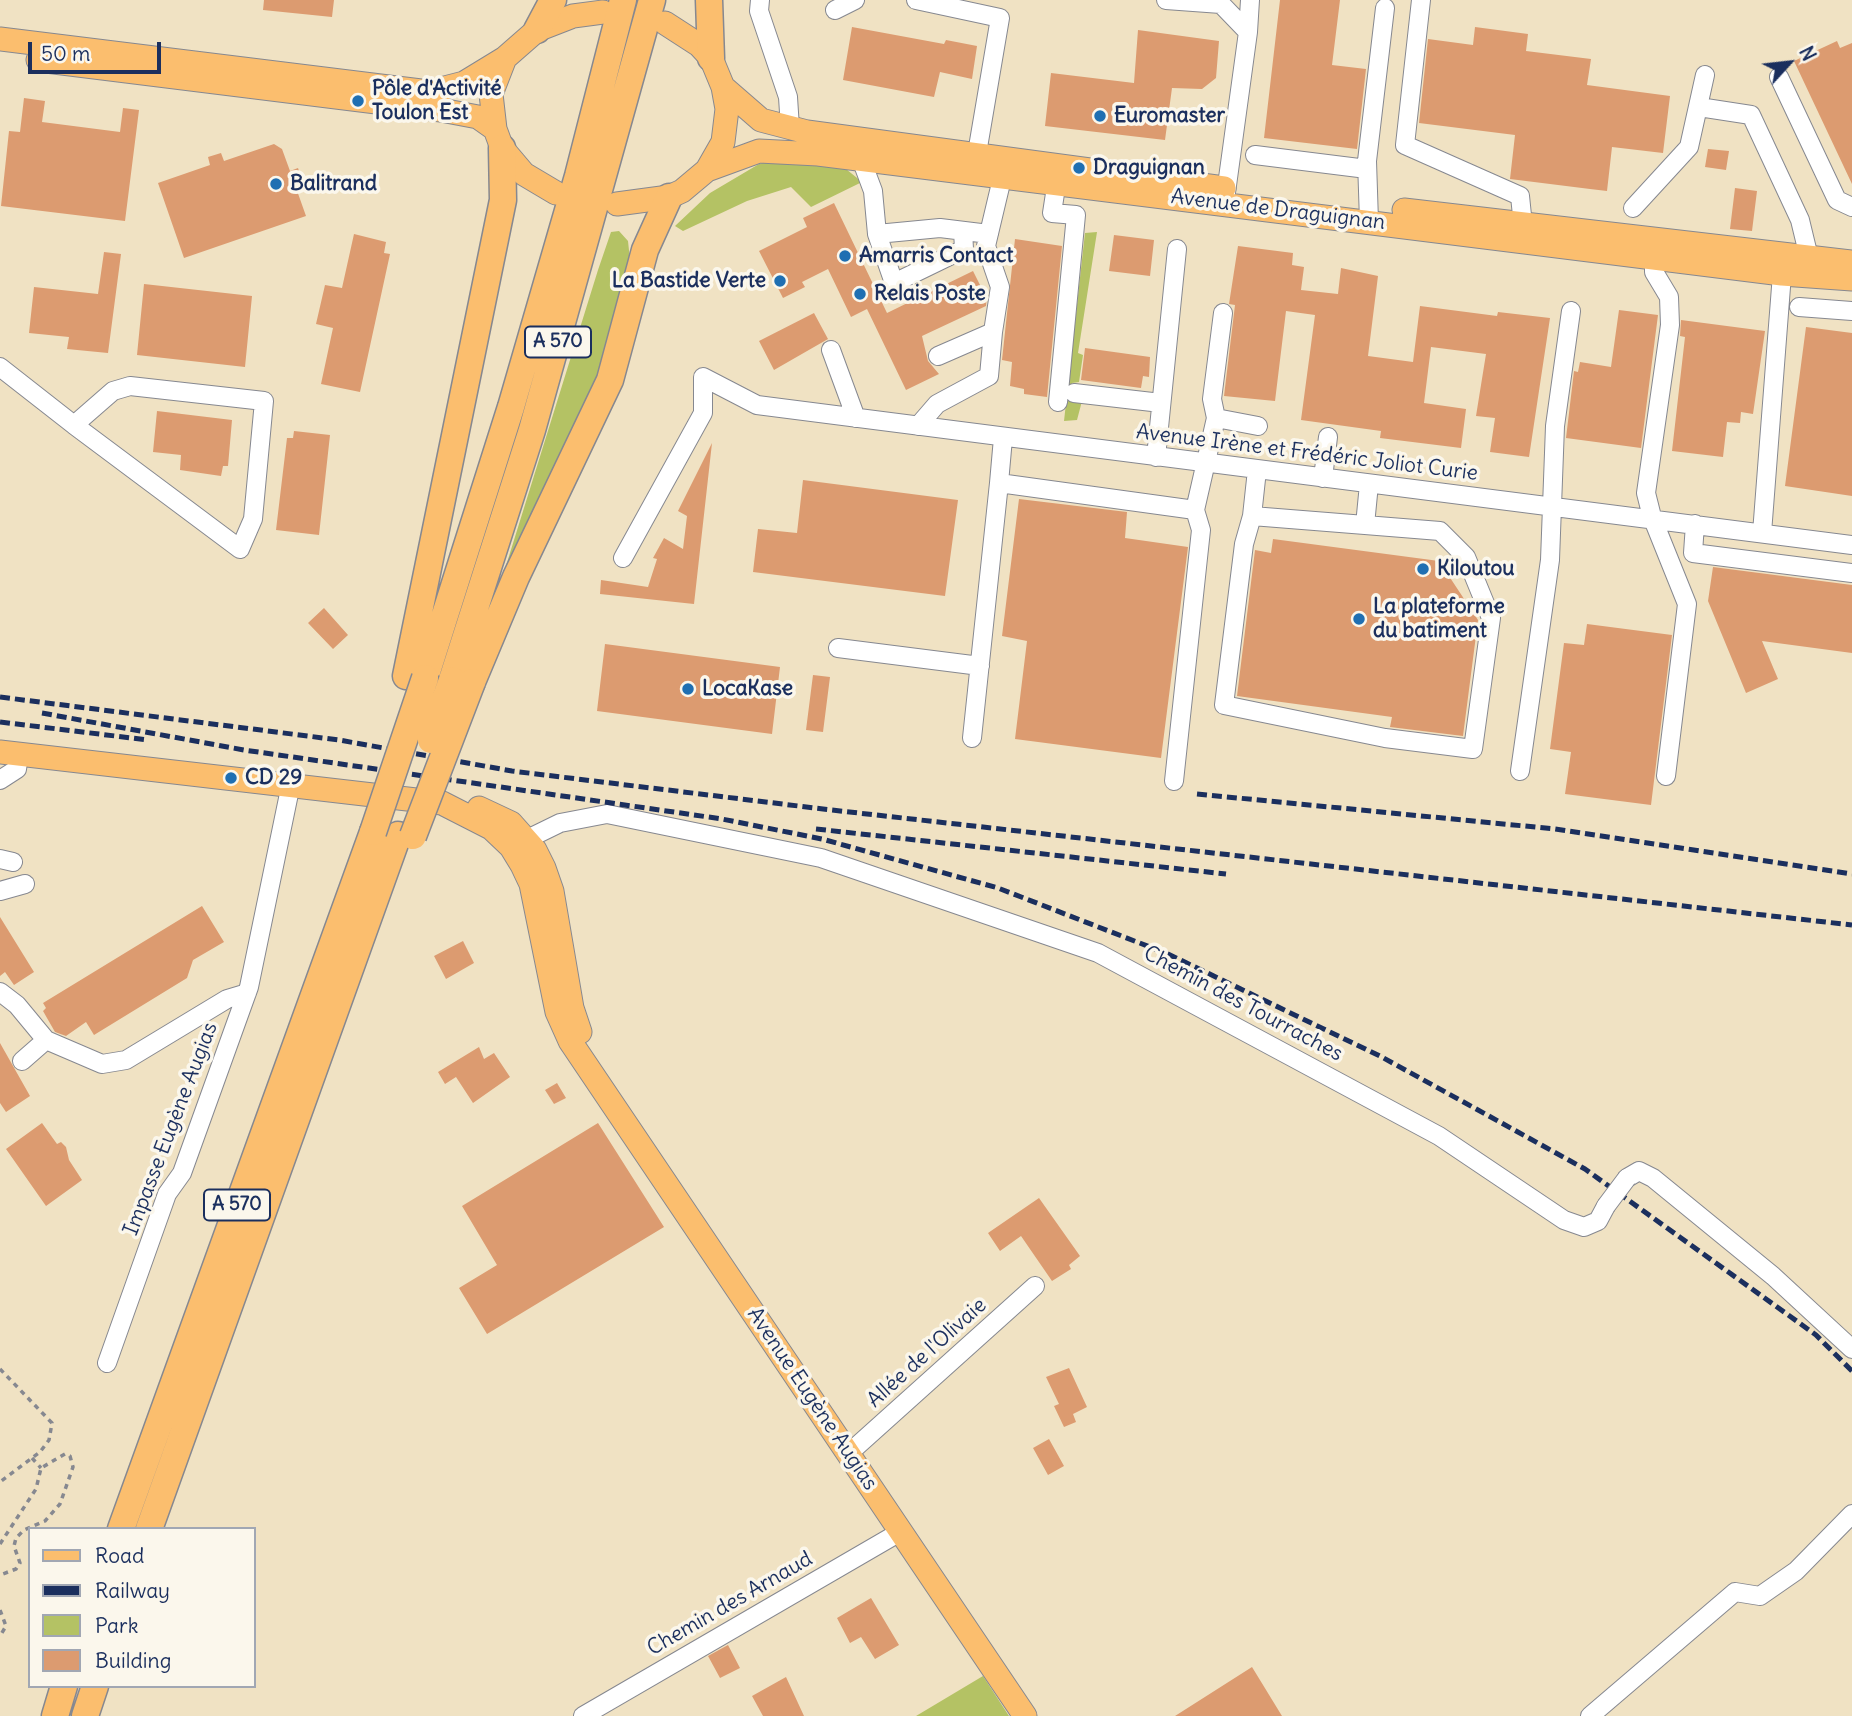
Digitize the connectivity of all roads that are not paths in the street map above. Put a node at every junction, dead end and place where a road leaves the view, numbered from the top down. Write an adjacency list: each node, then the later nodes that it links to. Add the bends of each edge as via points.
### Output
1 (553, 0): 14 (highway)
2 (652, 0): 85 (highway, A 570)
3 (709, 0): 19 (highway)
4 (760, 0): 24 (street, via 788,97)
5 (855, 0): 12 (street)
6 (916, 0): 28 (street, via 1000,18)
7 (1166, 0): 15 (street, via 1221,4)
8 (1250, 0): 15 (street)
9 (1421, 0): 41 (street, via 1405,145 1520,196)
10 (613, 6): 14 (main road); 84 (highway, A 570, via 578,176 519,381)
11 (1385, 8): 30 (street)
12 (835, 10)
13 (665, 23): 19 (main road)
14 (537, 30): 18 (main road)
15 (1248, 32): 34 (street)
16 (0, 39): 18 (main road, via 429,92 464,83)
17 (0, 55): 25 (main road, via 441,110 478,117)
18 (505, 58): 25 (main road, via 491,94)
19 (711, 58): 22 (main road)
20 (1705, 75): 23 (street)
21 (1780, 77): 37 (street, via 1836,200)
22 (723, 87): 24 (main road, Avenue de Draguignan, via 761,120); 31 (main road, via 726,128)
23 (1699, 107): 38 (street, via 1689,147); 47 (street, via 1751,115 1800,220)
24 (790, 128): 28 (main road, Avenue de Draguignan)
25 (499, 138): 33 (main road, via 524,174); 84 (highway, via 500,212)
26 (1255, 155): 30 (street)
27 (861, 159): 28 (main road, Avenue de Draguignan); 31 (main road, Avenue de Draguignan, via 759,151); 42 (street, via 873,191)
28 (975, 164): 29 (main road, Avenue de Draguignan)
29 (1005, 168): 32 (main road, Avenue de Draguignan); 43 (street)
30 (1367, 169): 39 (street)
31 (707, 170): 35 (main road)
32 (1058, 175): 34 (main road, Avenue de Draguignan); 58 (street, via 1052,213 1076,215 1066,398)
33 (556, 192)
34 (1226, 196): 39 (main road, Avenue de Draguignan)
35 (669, 197): 36 (main road); 85 (highway, via 645,250 610,380)
36 (617, 204)
37 (1852, 207)
38 (1633, 208)
39 (1369, 213): 41 (main road, Avenue de Draguignan)
40 (963, 231): 42 (street, via 940,228); 42 (street, via 964,249 894,283); 43 (street)
41 (1524, 233): 44 (main road, Avenue de Draguignan)
42 (877, 234)
43 (989, 234): 54 (street, via 986,246 1000,287)
44 (1654, 248): 47 (main road, Avenue de Draguignan); 48 (main road, Avenue de Draguignan); 75 (street, via 1654,272 1669,297 1670,325 1646,493)
45 (1177, 249): 58 (street)
46 (1852, 262): 47 (main road, Avenue de Draguignan)
47 (1807, 268): 48 (main road, Avenue de Draguignan); 49 (main road, Avenue de Draguignan)
48 (1782, 274): 78 (street)
49 (1852, 279)
50 (1799, 307): 52 (street)
51 (1571, 311): 72 (street, via 1555,426)
52 (1852, 311)
53 (1223, 313): 60 (street, via 1212,399)
54 (993, 332): 56 (street); 62 (street, via 989,376 937,404)
55 (831, 350): 59 (street)
56 (938, 356)
57 (0, 367): 61 (street)
58 (1161, 403): 66 (street)
59 (856, 418): 62 (street, Avenue Irène et Frédéric Joliot Curie); 80 (street, Avenue Irène et Frédéric Joliot Curie, via 757,405 703,377 703,413)
60 (1216, 418): 63 (street); 67 (street)
61 (74, 425): 61 (street, via 174,499 240,550 253,519 264,401 130,386 113,391)
62 (918, 426): 65 (street, Avenue Irène et Frédéric Joliot Curie)
63 (1258, 426)
64 (1328, 437): 69 (street)
65 (1003, 438): 66 (street, Avenue Irène et Frédéric Joliot Curie); 70 (street)
66 (1156, 457): 67 (street, Avenue Irène et Frédéric Joliot Curie)
67 (1207, 464): 68 (street, Avenue Irène et Frédéric Joliot Curie); 73 (street)
68 (1257, 470): 69 (street, Avenue Irène et Frédéric Joliot Curie); 74 (street)
69 (1323, 478): 71 (street, Avenue Irène et Frédéric Joliot Curie)
70 (999, 483): 73 (street); 83 (street)
71 (1369, 484): 72 (street, Avenue Irène et Frédéric Joliot Curie); 77 (street)
72 (1553, 507): 75 (street, Avenue Irène et Frédéric Joliot Curie); 88 (street, via 1550,560)
73 (1195, 510): 91 (street, via 1201,530)
74 (1252, 516): 77 (street); 77 (street, via 1244,544 1224,705 1385,738 1473,749 1491,618 1466,557 1440,531)
75 (1652, 517): 76 (street, Avenue Irène et Frédéric Joliot Curie); 89 (street, via 1687,604)
76 (1695, 524): 78 (street, Avenue Irène et Frédéric Joliot Curie); 81 (street, via 1693,553)
77 (1365, 525)
78 (1762, 533): 79 (street, Avenue Irène et Frédéric Joliot Curie)
79 (1852, 545)
80 (623, 558)
81 (1852, 573)
82 (838, 648): 83 (street)
83 (980, 666): 86 (street)
84 (416, 677): 93 (highway, A 570, bridge)
85 (462, 681): 93 (highway, A 570, bridge)
86 (972, 738)
87 (10, 754): 90 (street, via 17,769); 92 (main road, Avenue Eugène Augias)
88 (1520, 771)
89 (1666, 776)
90 (0, 780)
91 (1174, 781)
92 (291, 784): 94 (main road, Avenue Eugène Augias, via 465,804 511,823); 98 (street, Impasse Eugène Augias)
93 (385, 833): 106 (highway, A 570, via 354,881); 107 (highway, A 570, via 346,978)
94 (518, 843): 102 (street, Chemin des Tourraches, bridge, via 560,823 607,814 821,858 1098,953 1439,1136 1564,1220 1584,1227 1598,1221 1627,1178 1639,1171 1773,1276); 104 (main road, Avenue Eugène Augias, via 544,868 552,891 572,1008 600,1081)
95 (25, 884): 96 (street)
96 (0, 891)
97 (0, 992): 99 (street)
98 (247, 993): 99 (street, via 228,999 126,1059 102,1064); 103 (street, Impasse Eugène Augias, via 182,1173 167,1194)
99 (47, 1041): 100 (street)
100 (22, 1061)
101 (1035, 1286): 104 (street, Allée de l'Olivaie)
102 (1852, 1349)
103 (107, 1363)
104 (848, 1454): 108 (main road, Avenue Eugène Augias)
105 (1852, 1514): 115 (street, via 1796,1570 1760,1596 1735,1592)
106 (122, 1527)
107 (150, 1527)
108 (900, 1532): 113 (street, Chemin des Arnaud); 114 (main road, Avenue Eugène Augias)
109 (63, 1688): 111 (highway)
110 (93, 1688): 112 (highway)
111 (55, 1716)
112 (85, 1716)
113 (583, 1716)
114 (1025, 1716)
115 (1590, 1716)

